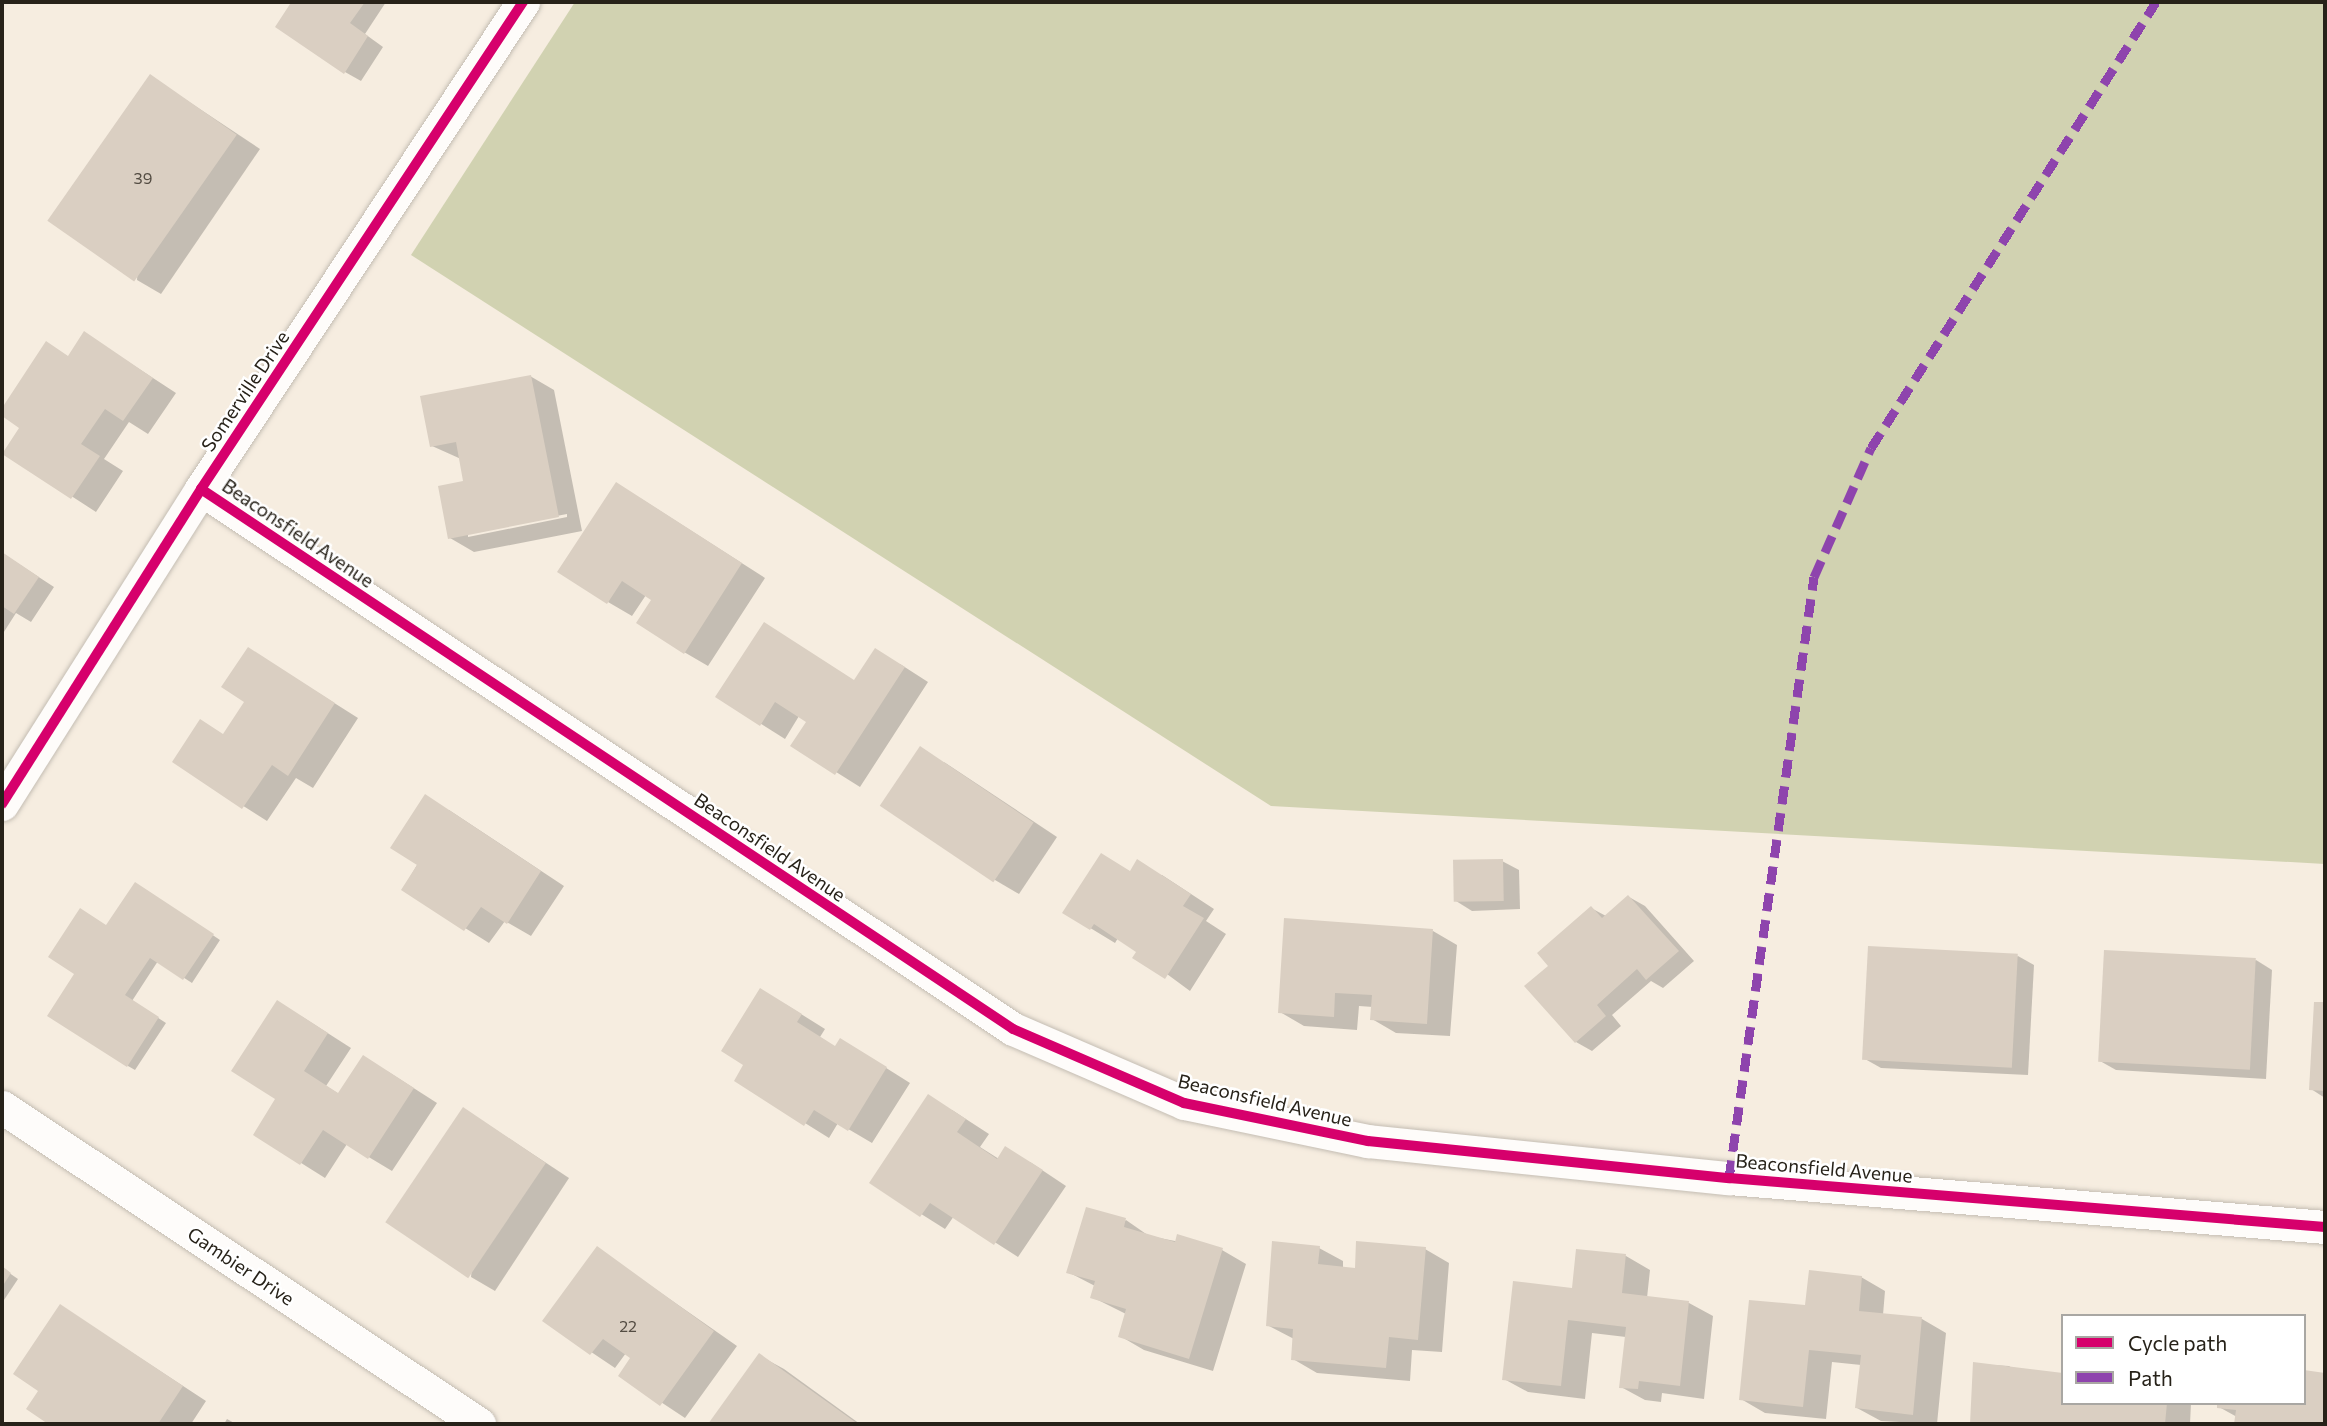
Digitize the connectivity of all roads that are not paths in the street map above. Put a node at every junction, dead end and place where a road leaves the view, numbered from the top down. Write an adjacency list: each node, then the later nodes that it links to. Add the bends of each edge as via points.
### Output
1 (523, 2): 2 (street, Somerville Drive)
2 (201, 489): 3 (street, Somerville Drive); 5 (street, Beaconsfield Avenue, via 1013,1029 1184,1103 1368,1141 1729,1178)
3 (2, 804)
4 (2, 1107): 6 (street, Gambier Drive)
5 (2325, 1227)
6 (479, 1424)

